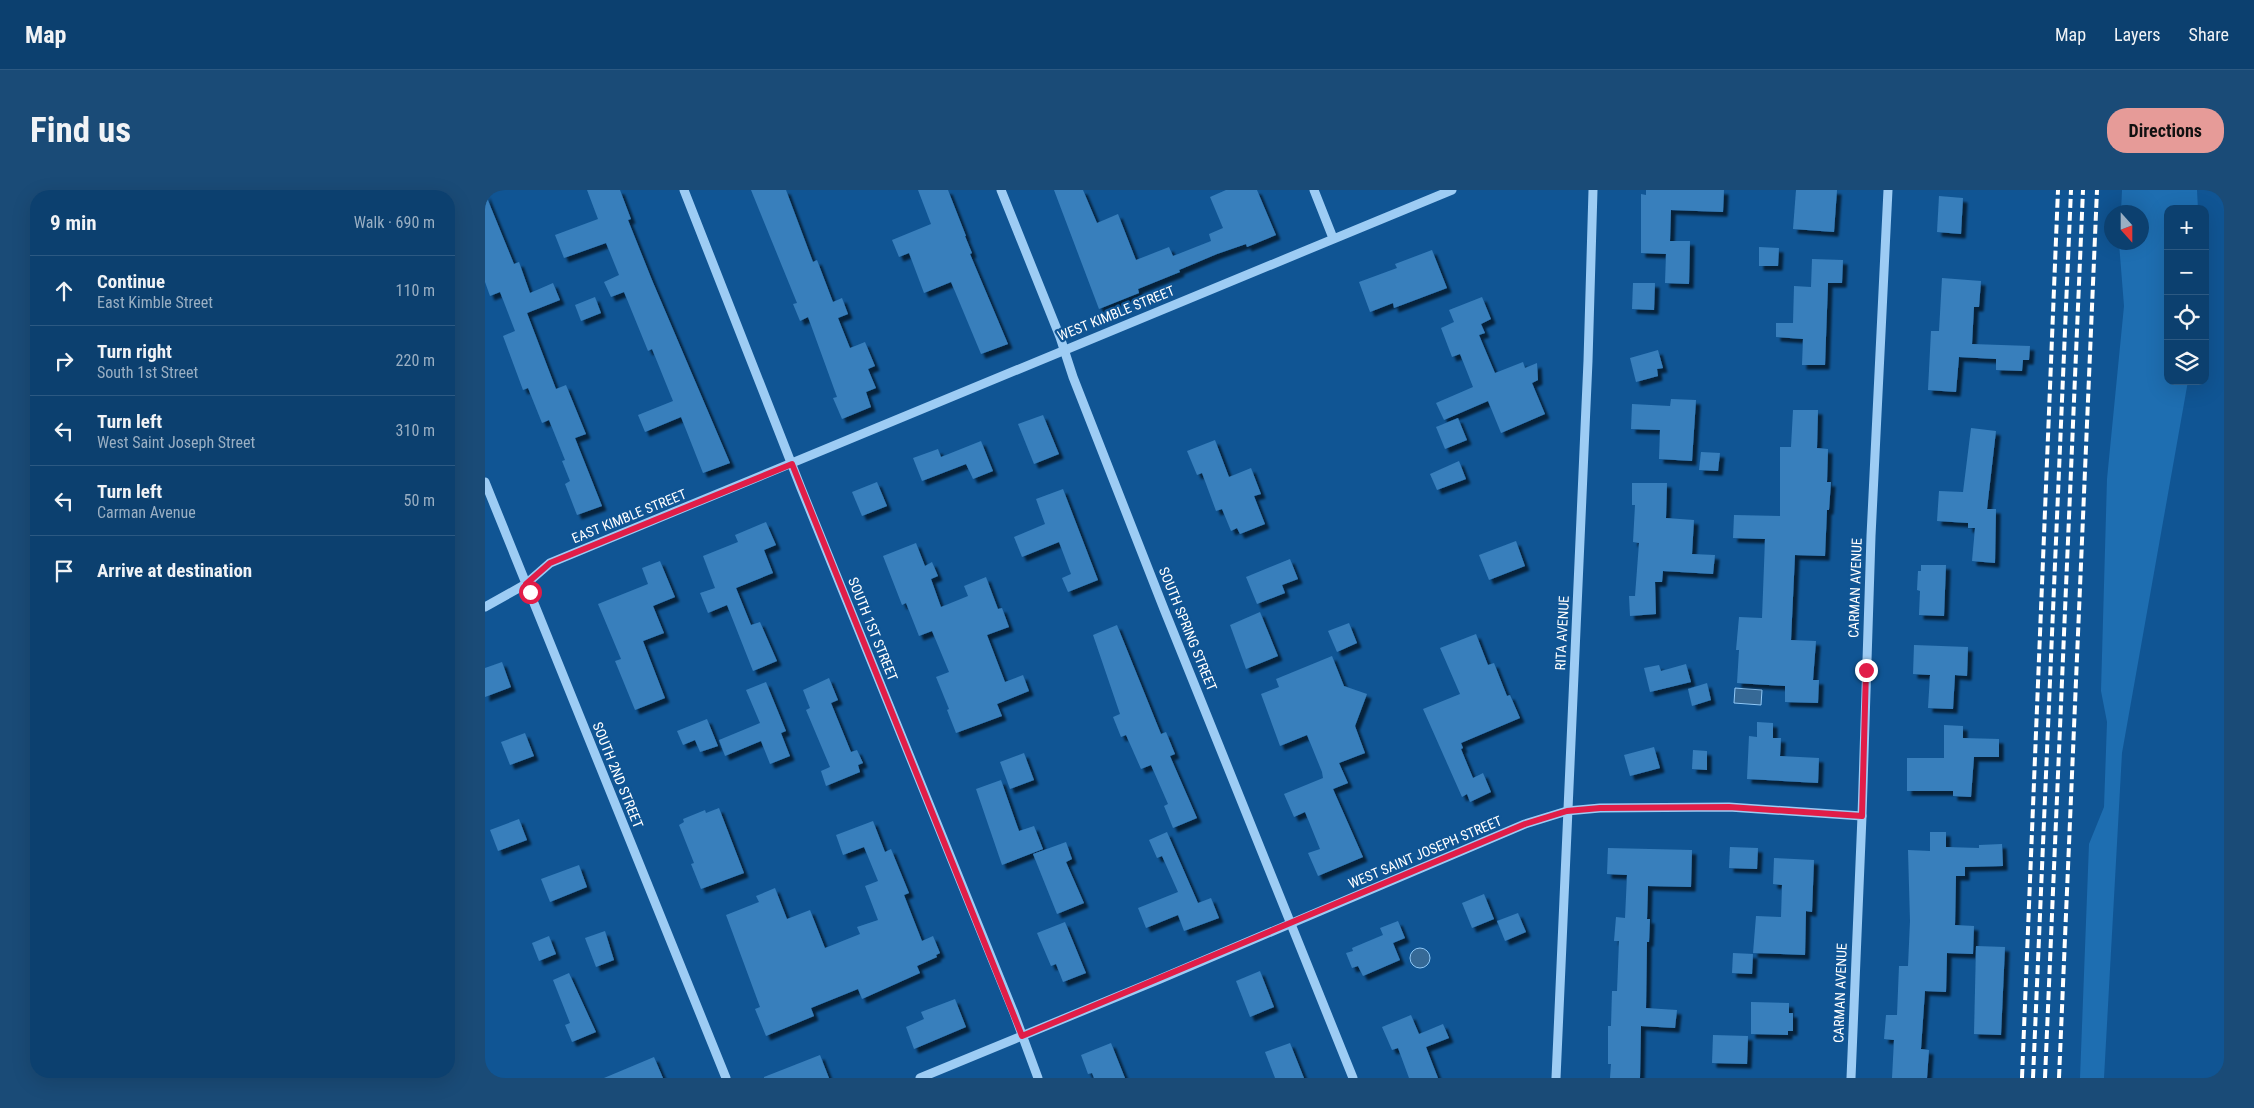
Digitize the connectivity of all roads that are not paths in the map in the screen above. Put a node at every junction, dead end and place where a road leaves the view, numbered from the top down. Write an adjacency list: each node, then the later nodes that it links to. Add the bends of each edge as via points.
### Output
1 (684, 190): 9 (street, SOUTH 1ST STREET)
2 (1001, 190): 8 (street, SOUTH SPRING STREET)
3 (1314, 190): 7 (street)
4 (1452, 190): 7 (street, WEST KIMBLE STREET)
5 (1593, 190): 13 (street, RITA AVENUE)
6 (1888, 190): 14 (street, CARMAN AVENUE, via 1871,536)
7 (1333, 238): 8 (street, WEST KIMBLE STREET)
8 (1063, 350): 9 (street, WEST KIMBLE STREET); 15 (street, SOUTH SPRING STREET)
9 (792, 464): 11 (street, EAST KIMBLE STREET, via 550,563); 16 (street, SOUTH 1ST STREET)
10 (485, 482): 11 (street, SOUTH 2ND STREET)
11 (526, 584): 12 (street, EAST KIMBLE STREET); 17 (street, SOUTH 2ND STREET)
12 (485, 607)
13 (1567, 811): 14 (street, WEST SAINT JOSEPH STREET, via 1722,807); 15 (street, WEST SAINT JOSEPH STREET, via 1525,824); 21 (street, RITA AVENUE)
14 (1862, 816): 22 (street, CARMAN AVENUE)
15 (1290, 924): 16 (street, WEST SAINT JOSEPH STREET); 20 (street, SOUTH SPRING STREET)
16 (1022, 1036): 18 (street, WEST SAINT JOSEPH STREET); 19 (street, SOUTH 1ST STREET)
17 (725, 1078)
18 (920, 1078)
19 (1038, 1078)
20 (1353, 1078)
21 (1556, 1078)
22 (1851, 1078)

